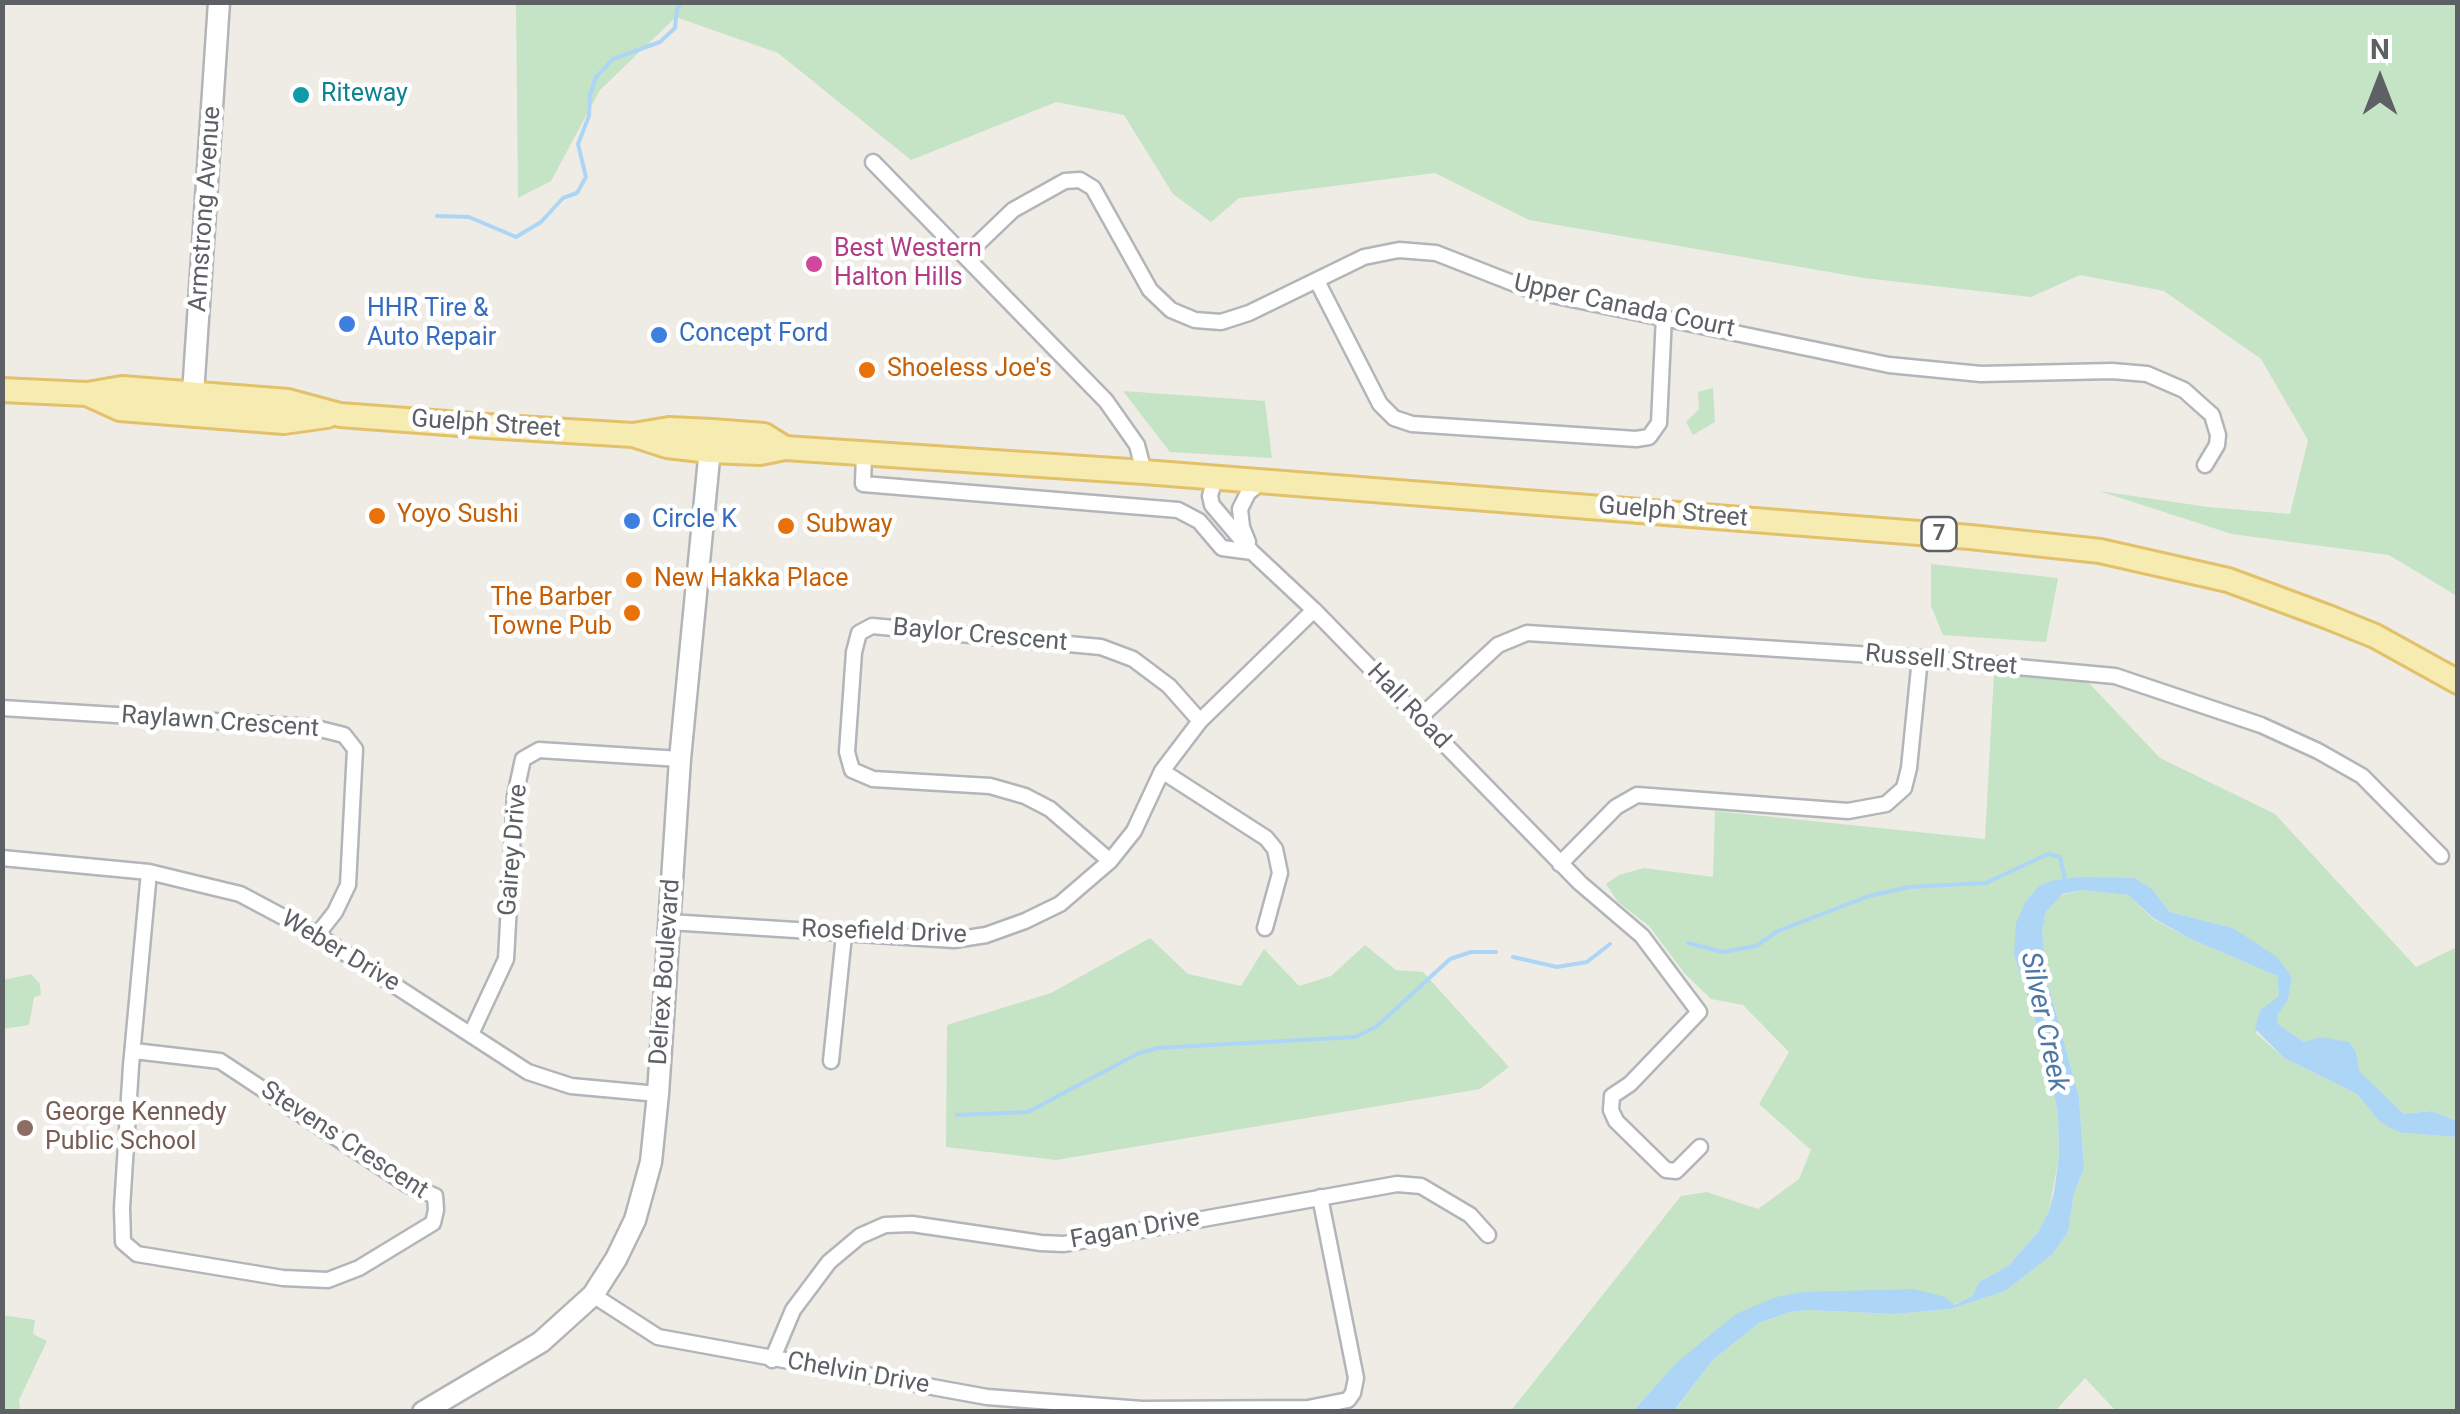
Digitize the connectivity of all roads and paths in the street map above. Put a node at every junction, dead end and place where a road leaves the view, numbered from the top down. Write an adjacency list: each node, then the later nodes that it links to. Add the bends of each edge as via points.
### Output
1 (219, 2): 7 (street, Armstrong Avenue)
2 (873, 162): 3 (street)
3 (966, 255): 4 (street, Upper Canada Court, via 1013,210 1075,179 1093,188 1150,290 1182,316 1234,319); 11 (street, via 1106,402 1137,445)
4 (1317, 282): 5 (street, Upper Canada Court, via 1364,258 1416,251 1533,291); 5 (street, via 1380,404 1412,424 1649,437 1659,423)
5 (1664, 316): 10 (street, Upper Canada Court, via 1889,365 1982,374 2147,374 2184,390 2212,416 2217,446)
6 (2, 390): 7 (main road, Guelph Street, via 87,394 122,388)
7 (192, 405): 8 (main road, Guelph Street, via 288,401 340,414 632,435 667,446)
8 (711, 441): 9 (main road, Guelph Street, via 760,453); 21 (street, Delrex Boulevard)
9 (864, 453): 11 (main road, Guelph Street); 14 (street, Hall Road, via 863,484 1178,510 1199,521 1222,548)
10 (2205, 465)
11 (1144, 472): 12 (main road, Guelph Street)
12 (1214, 478): 13 (main road, Guelph Street / 7); 14 (street, Hall Road, via 1212,505)
13 (1262, 480): 14 (street, via 1240,509); 17 (main road, Guelph Street / 7, via 2100,551 2261,592 2376,636)
14 (1252, 552): 15 (street, Hall Road)
15 (1314, 610): 19 (street, Hall Road); 20 (street, Rosefield Drive)
16 (1920, 658): 19 (street, Russell Street, via 1527,633 1498,645); 23 (street, Russell Street, via 2114,676 2260,725 2362,776); 26 (street, via 1910,768 1904,788 1886,804 1848,810 1637,795)
17 (2458, 682)
18 (2, 708): 30 (street, Raylawn Crescent, via 312,727 344,735 355,749 348,885)
19 (1419, 718): 26 (street, Hall Road)
20 (1200, 722): 22 (street, Rosefield Drive); 25 (street, Baylor Crescent, via 1133,659 1100,647 872,626 859,632 847,752 852,770 873,780 990,786 1025,796 1050,809)
21 (680, 759): 28 (street, Delrex Boulevard); 32 (street, Gairey Drive, via 539,750 523,759 506,959)
22 (1162, 771): 25 (street, Rosefield Drive, via 1134,831); 29 (street, via 1275,849 1280,872)
23 (2441, 856)
24 (2, 858): 27 (street, Weber Drive)
25 (1110, 862): 31 (street, Rosefield Drive, via 1060,904 986,935)
26 (1560, 864): 36 (street, Hall Road, via 1642,936 1699,1012 1612,1096 1616,1121 1666,1170 1676,1171)
27 (150, 872): 30 (street, Weber Drive, via 240,894); 33 (street, Stevens Crescent)
28 (669, 922): 31 (street, Rosefield Drive); 35 (street, Delrex Boulevard)
29 (1265, 928)
30 (317, 935): 32 (street, Weber Drive)
31 (844, 935): 34 (street)
32 (471, 1034): 35 (street, Weber Drive, via 552,1081)
33 (134, 1051): 33 (street, Stevens Crescent, via 122,1208 123,1242 137,1254 328,1280 433,1223 435,1196 408,1185 220,1061)
34 (832, 1061)
35 (658, 1094): 39 (street, Delrex Boulevard, via 651,1162 635,1220)
36 (1700, 1148)
37 (1320, 1197): 38 (street, Fagan Drive, via 1421,1186 1470,1215); 40 (street, Fagan Drive, via 1064,1244 885,1225 829,1262 793,1310); 41 (street, Chelvin Drive, via 1356,1378 1348,1400 1308,1408)
38 (1488, 1235)
39 (593, 1294): 40 (street, Chelvin Drive, via 658,1336); 42 (street, Delrex Boulevard, via 541,1342)
40 (772, 1360): 41 (street, Chelvin Drive)
41 (986, 1404)
42 (423, 1412)

